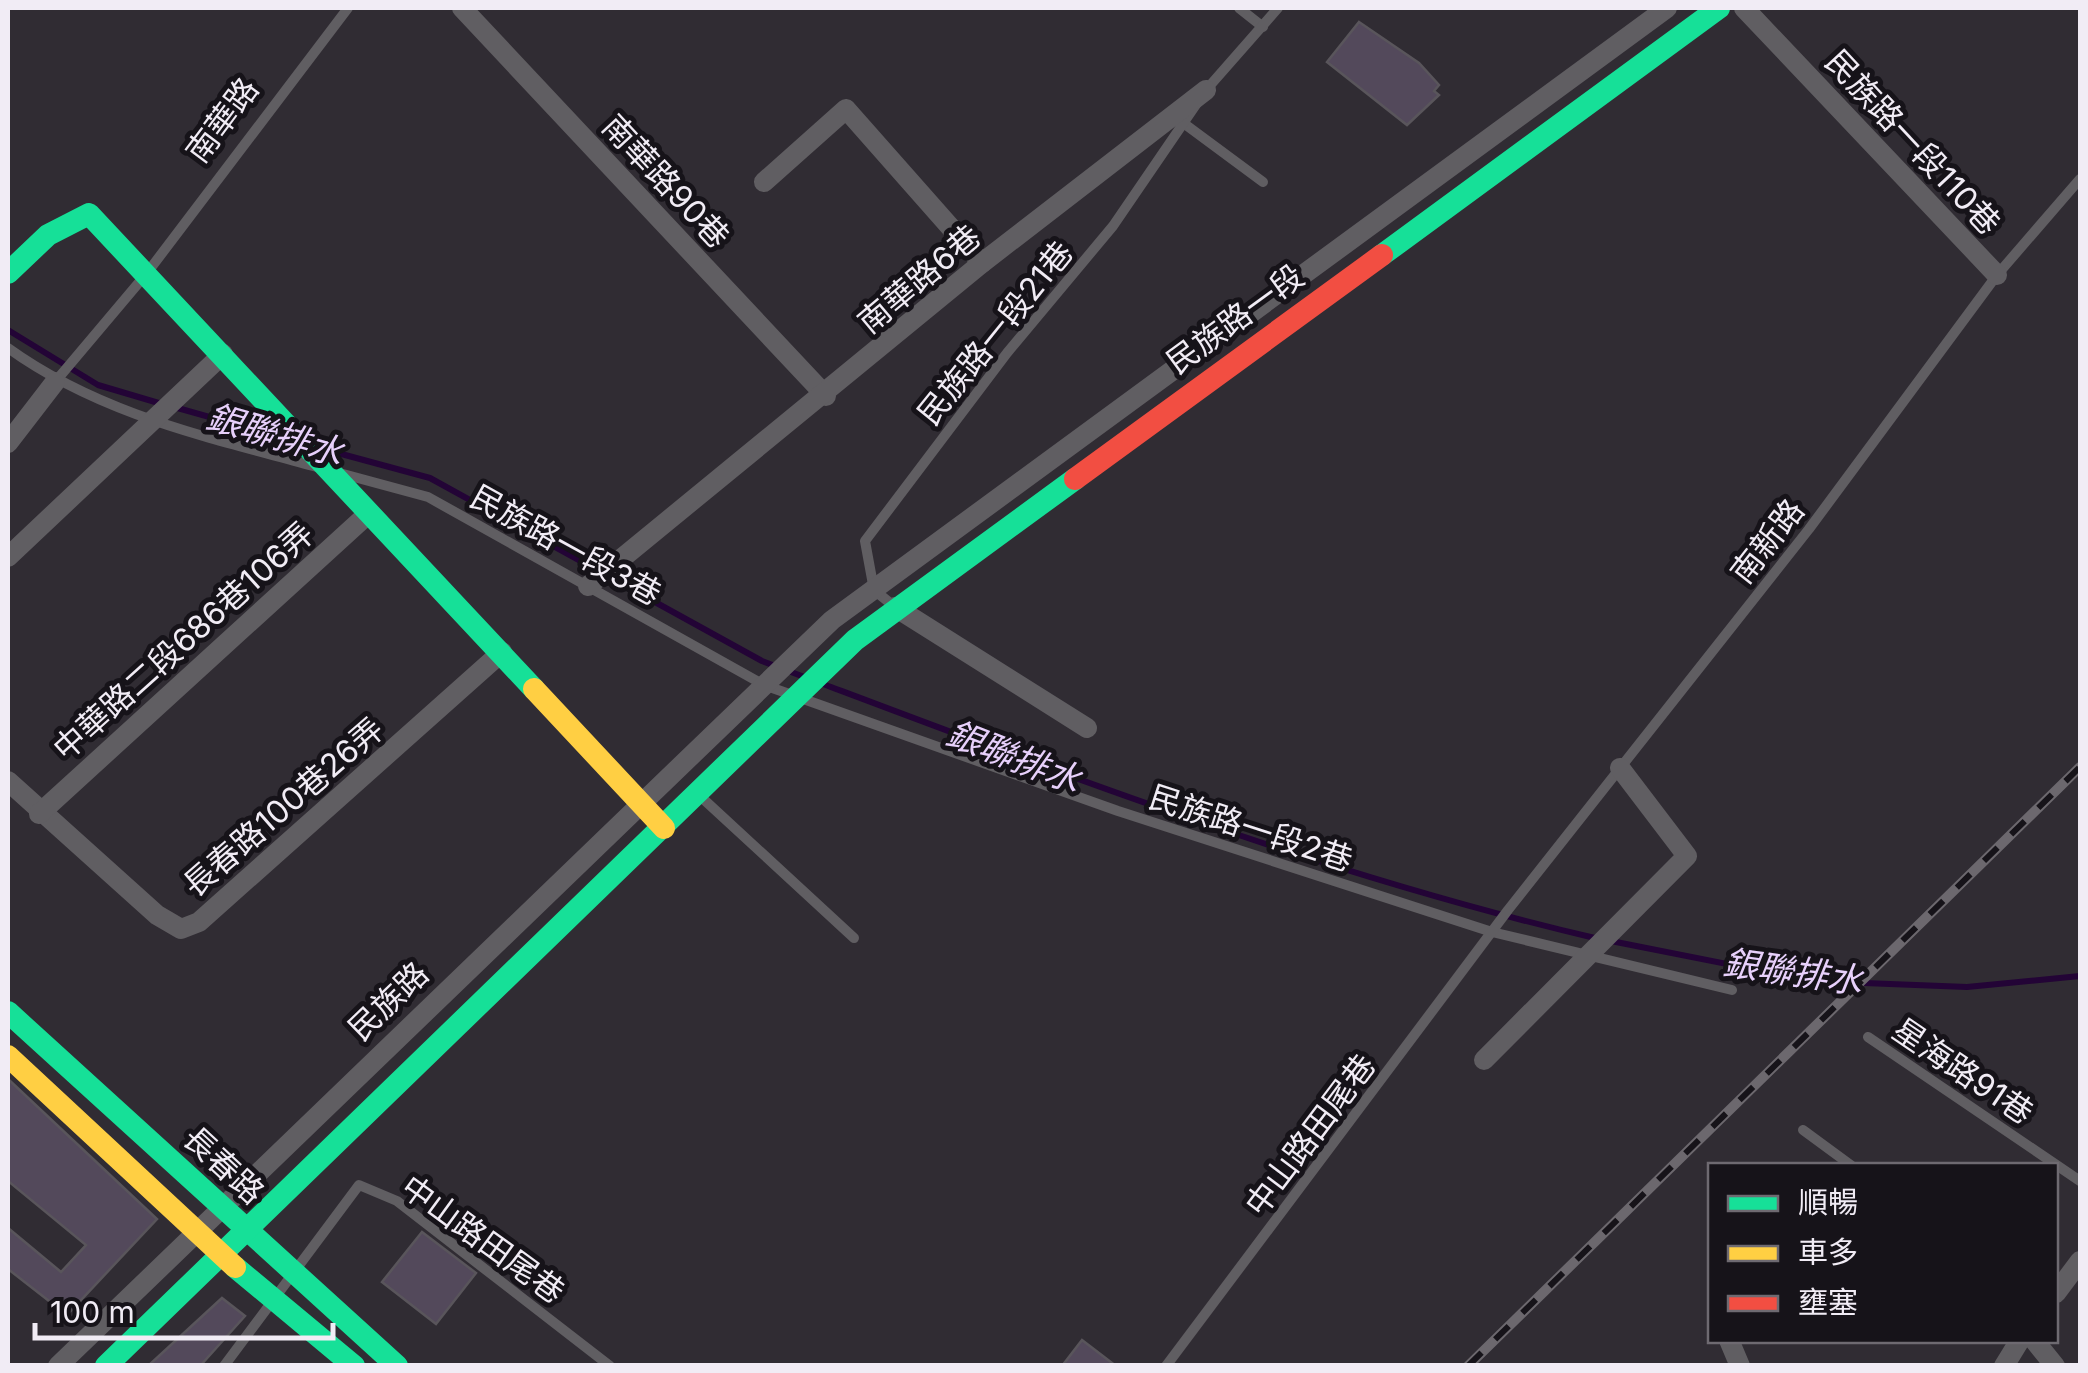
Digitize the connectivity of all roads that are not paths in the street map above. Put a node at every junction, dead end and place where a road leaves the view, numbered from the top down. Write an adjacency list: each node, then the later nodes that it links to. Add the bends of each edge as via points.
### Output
1 (348, 8): 16 (lane, 南華路)
2 (462, 8): 21 (street, 南華路90巷)
3 (1239, 8): 8 (lane)
4 (1278, 8): 8 (lane, 南華路6巷)
5 (1668, 8): 25 (street, 民族路一段)
6 (1719, 8): 26 (street, 民族路一段)
7 (1744, 8): 17 (street, 民族路一段110巷)
8 (1263, 27): 9 (lane, 南華路6巷)
9 (1206, 90): 10 (lane, 民族路一段21巷); 14 (street, 南華路6巷)
10 (1186, 124): 13 (lane); 30 (lane, 民族路一段21巷, via 865,541)
11 (2080, 179): 17 (lane, 南新路)
12 (764, 182): 14 (street, via 846,110)
13 (1263, 182)
14 (982, 263): 21 (street, 南華路6巷)
15 (8, 273): 16 (street, via 48,235 89,214)
16 (147, 273): 19 (street); 20 (lane, 南華路)
17 (1997, 275): 36 (lane, 南新路)
18 (8, 348): 20 (lane, 民族路一段3巷)
19 (223, 354): 22 (street); 24 (street)
20 (58, 379): 22 (lane, 民族路一段3巷); 23 (street)
21 (826, 396): 29 (street, 南華路6巷)
22 (161, 410): 24 (lane, 民族路一段3巷); 28 (street)
23 (8, 443)
24 (334, 472): 27 (street); 29 (lane, 民族路一段3巷, via 428,496)
25 (1032, 473): 26 (street); 30 (street, 民族路一段)
26 (1047, 496): 31 (street, 民族路一段)
27 (369, 513): 32 (street); 40 (street, 中華路二段686巷106弄)
28 (8, 557)
29 (597, 579): 33 (lane, 民族路一段3巷)
30 (874, 590): 31 (lane); 33 (street, 民族路一段)
31 (895, 608): 34 (street, 民族路一段); 35 (street)
32 (502, 652): 39 (street); 40 (street, 長春路100巷26弄, via 199,922 181,929)
33 (774, 675): 34 (lane, 民族路一段2巷); 39 (street, 民族路)
34 (809, 686): 38 (street, 民族路); 42 (lane, 民族路一段2巷, via 1118,810)
35 (1086, 728)
36 (1620, 768): 42 (lane, 南新路); 44 (street, via 1687,856)
37 (8, 781): 40 (street, 長春路100巷26弄)
38 (698, 794): 41 (street, 民族路); 43 (lane)
39 (641, 804): 41 (street); 55 (street, 民族路)
40 (40, 814)
41 (664, 828): 57 (street, 民族路)
42 (1492, 932): 44 (lane, 民族路一段2巷); 74 (lane, 中山路田尾巷)
43 (854, 938)
44 (1591, 956): 45 (lane, 民族路一段2巷); 49 (street)
45 (1732, 990)
46 (8, 1012): 55 (street, 長春路)
47 (1868, 1037): 52 (lane, 星海路91巷)
48 (8, 1056): 56 (street, 長春路)
49 (1484, 1060)
50 (1803, 1130): 51 (lane)
51 (1848, 1163)
52 (2054, 1163)
53 (2058, 1166): 54 (lane, 星海路91巷)
54 (2080, 1181)
55 (222, 1206): 56 (street, 民族路); 57 (street, 長春路)
56 (197, 1230): 58 (street, 長春路); 67 (street, 民族路)
57 (247, 1230): 58 (street, 民族路); 60 (street, 長春路)
58 (221, 1255): 62 (street, 長春路); 68 (street, 民族路)
59 (2080, 1261): 61 (street)
60 (294, 1272): 62 (lane, 中山路田尾巷); 63 (street, 長春路); 73 (lane, 中山路田尾巷, via 358,1185 397,1200)
61 (2058, 1290)
62 (276, 1297): 69 (lane, 中山路田尾巷); 70 (street); 71 (street, 長春路)
63 (328, 1302): 66 (street, 長春路); 72 (street)
64 (2018, 1343): 75 (street)
65 (2036, 1343): 76 (street)
66 (388, 1358)
67 (58, 1366)
68 (106, 1366)
69 (224, 1366)
70 (333, 1366)
71 (354, 1366)
72 (410, 1366)
73 (610, 1366)
74 (1166, 1366)
75 (2004, 1366)
76 (2055, 1366)

